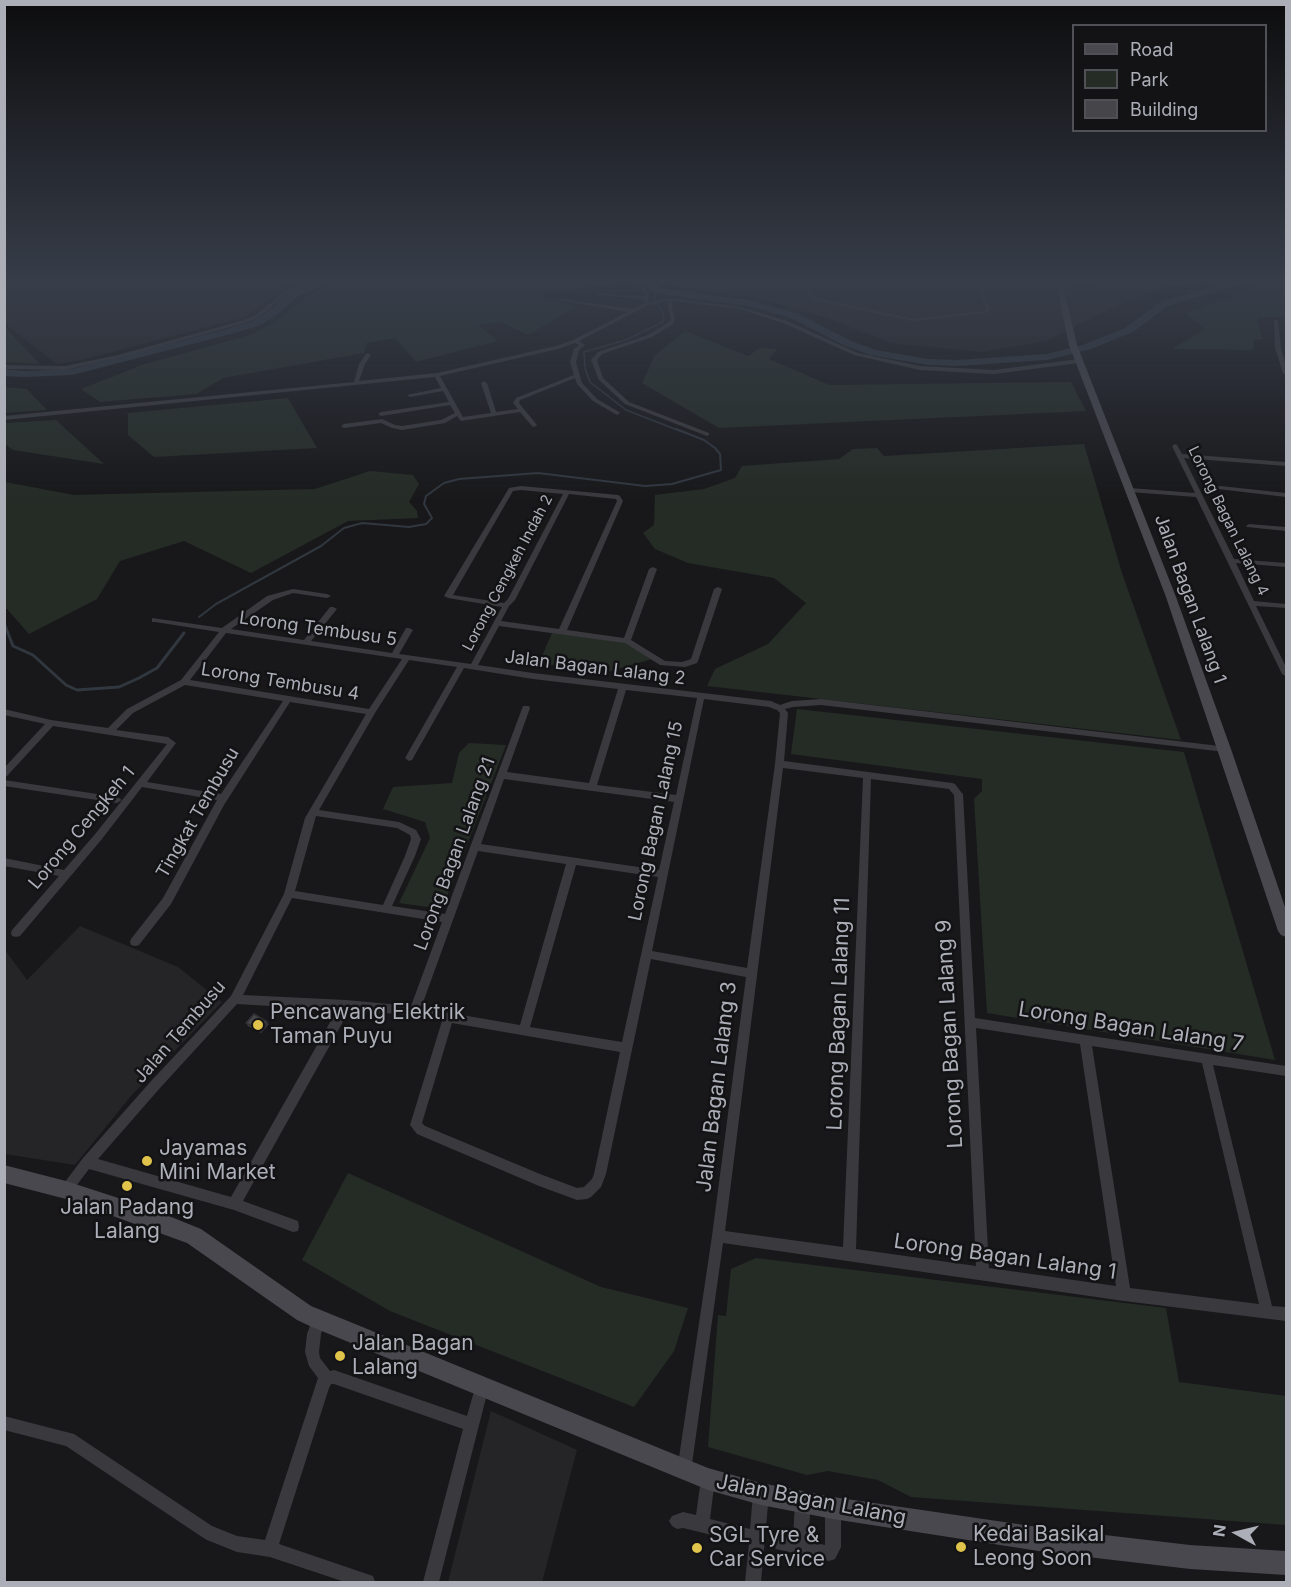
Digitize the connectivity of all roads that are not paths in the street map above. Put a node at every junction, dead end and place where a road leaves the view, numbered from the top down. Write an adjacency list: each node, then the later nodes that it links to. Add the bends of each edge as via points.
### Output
1 (122, 355): 10 (street, via 65,368)
2 (368, 355): 14 (street)
3 (525, 355): 12 (street)
4 (574, 355): 13 (street)
5 (598, 355): 27 (street, via 594,360 601,379 627,403)
6 (861, 355): 9 (street, via 920,368 994,372)
7 (1076, 355): 9 (main road, Jalan Bagan Lalang 1)
8 (1281, 355): 11 (street)
9 (1078, 360): 32 (main road, Jalan Bagan Lalang 1)
10 (4, 367)
11 (1287, 373)
12 (437, 375): 14 (street); 16 (street)
13 (576, 376): 19 (street, via 520,396 516,403); 20 (street, via 595,400)
14 (356, 383): 24 (street)
15 (484, 384): 23 (street)
16 (444, 389): 17 (street); 18 (street)
17 (410, 395)
18 (451, 403): 21 (street); 22 (street)
19 (522, 410): 23 (street); 25 (street)
20 (617, 413)
21 (381, 414)
22 (456, 414): 23 (street, via 461,419); 26 (street, via 442,422 402,428 382,421)
23 (494, 415)
24 (4, 418)
25 (534, 425)
26 (344, 426)
27 (707, 434)
28 (1175, 446): 29 (street, Lorong Bagan Lalang 4)
29 (1181, 456): 30 (street); 34 (street, Lorong Bagan Lalang 4)
30 (1287, 464)
31 (1220, 488): 35 (street)
32 (1130, 490): 34 (street); 69 (main road, Jalan Bagan Lalang 1)
33 (567, 492): 44 (street, Lorong Cengkeh Indah 2); 44 (street, via 514,488 508,492 448,596); 51 (street, via 618,497 620,501)
34 (1199, 495): 38 (street, Lorong Bagan Lalang 4)
35 (1287, 495)
36 (1249, 526): 37 (street)
37 (1287, 529)
38 (1232, 561): 39 (street); 43 (street, Lorong Bagan Lalang 4)
39 (1287, 565)
40 (653, 569): 52 (street)
41 (718, 589): 52 (street, via 694,661 682,665 663,663)
42 (327, 596): 49 (street, via 293,591 270,598)
43 (1253, 603): 45 (street); 58 (street, Lorong Bagan Lalang 4)
44 (506, 605): 48 (street, Lorong Cengkeh Indah 2)
45 (1287, 606)
46 (333, 609): 53 (street)
47 (155, 620): 49 (street, Lorong Tembusu 5)
48 (497, 623): 51 (street); 57 (street, Lorong Cengkeh Indah 2)
49 (224, 630): 53 (street, Lorong Tembusu 5); 59 (street)
50 (409, 630): 54 (street)
51 (562, 632): 52 (street)
52 (627, 641)
53 (306, 642): 54 (street, Lorong Tembusu 5)
54 (394, 655): 55 (street, Lorong Tembusu 5)
55 (407, 657): 56 (street, Jalan Bagan Lalang 2); 66 (street, Jalan Tembusu)
56 (462, 665): 57 (street, Jalan Bagan Lalang 2); 70 (street)
57 (473, 667): 60 (street, Jalan Bagan Lalang 2)
58 (1287, 674)
59 (184, 682): 62 (street, Lorong Tembusu 4); 68 (street, via 130,711)
60 (623, 687): 61 (street, Jalan Bagan Lalang 2); 77 (street)
61 (701, 696): 64 (street, Jalan Bagan Lalang 2); 79 (street, Lorong Bagan Lalang 15)
62 (288, 699): 66 (street, Lorong Tembusu 4); 78 (street, Tingkat Tembusu)
63 (526, 708): 73 (street, Lorong Bagan Lalang 21)
64 (780, 708): 69 (street, via 821,702); 71 (street, Jalan Bagan Lalang 3, via 784,713)
65 (4, 712): 67 (street)
66 (371, 712): 81 (street, Jalan Tembusu)
67 (51, 723): 68 (street); 72 (street)
68 (110, 731): 76 (street, Lorong Cengkeh 1, via 172,743)
69 (1225, 749): 90 (main road, Jalan Bagan Lalang 1)
70 (409, 758)
71 (779, 764): 74 (street); 94 (street, Jalan Bagan Lalang 3)
72 (4, 774)
73 (502, 775): 77 (street); 82 (street, Lorong Bagan Lalang 21)
74 (867, 776): 99 (street, Lorong Bagan Lalang 9, via 952,786 958,794); 111 (street, Lorong Bagan Lalang 11)
75 (4, 783): 80 (street)
76 (142, 784): 78 (street); 85 (street, Lorong Cengkeh 1)
77 (592, 787): 79 (street)
78 (223, 798): 92 (street, Tingkat Tembusu, via 167,901)
79 (680, 799): 86 (street, Lorong Bagan Lalang 15)
80 (117, 800)
81 (313, 812): 87 (street, Jalan Tembusu); 88 (street, via 399,825 413,833 416,839)
82 (475, 847): 84 (street); 89 (street, Lorong Bagan Lalang 21)
83 (4, 861): 85 (street)
84 (572, 861): 86 (street); 100 (street)
85 (66, 874): 91 (street, Lorong Cengkeh 1)
86 (663, 874): 93 (street, Lorong Bagan Lalang 15)
87 (289, 894): 88 (street); 95 (street, Jalan Tembusu)
88 (386, 910): 89 (street)
89 (448, 920): 97 (street, Lorong Bagan Lalang 21)
90 (1287, 931)
91 (16, 933)
92 (135, 942)
93 (648, 954): 94 (street); 102 (street, Lorong Bagan Lalang 15)
94 (750, 973): 110 (street, Jalan Bagan Lalang 3)
95 (235, 999): 96 (street); 105 (street, Jalan Tembusu)
96 (346, 1005): 97 (street); 108 (street)
97 (414, 1012): 98 (street)
98 (448, 1018): 100 (street); 102 (street, Lorong Bagan Lalang 15, via 416,1125 577,1194 587,1193 597,1183)
99 (969, 1022): 101 (street, Lorong Bagan Lalang 7); 112 (street, Lorong Bagan Lalang 9)
100 (524, 1030): 102 (street)
101 (1085, 1040): 103 (street, Lorong Bagan Lalang 7); 113 (street)
102 (626, 1048)
103 (1206, 1058): 104 (street, Lorong Bagan Lalang 7); 114 (street)
104 (1287, 1071)
105 (87, 1162): 107 (street, Jalan Tembusu); 108 (street)
106 (4, 1174): 107 (main road, Jalan Bagan Lalang)
107 (66, 1190): 116 (main road, Jalan Bagan Lalang, via 194,1236)
108 (234, 1204): 109 (street)
109 (293, 1226)
110 (718, 1236): 111 (street, Lorong Bagan Lalang 1); 121 (street, Jalan Bagan Lalang 3)
111 (849, 1253): 112 (street, Lorong Bagan Lalang 1)
112 (983, 1273): 113 (street, Lorong Bagan Lalang 1)
113 (1124, 1294): 114 (street, Lorong Bagan Lalang 1)
114 (1267, 1311): 115 (street, Lorong Bagan Lalang 1)
115 (1287, 1314)
116 (319, 1320): 117 (street, via 312,1352); 118 (main road, Jalan Bagan Lalang)
117 (327, 1378): 120 (street, via 334,1377); 131 (street)
118 (482, 1386): 120 (street); 121 (main road, Jalan Bagan Lalang)
119 (4, 1423): 131 (street, via 69,1439 207,1532 237,1544)
120 (472, 1425): 134 (street)
121 (684, 1472): 122 (main road, Jalan Bagan Lalang)
122 (708, 1479): 123 (main road, Jalan Bagan Lalang); 127 (street)
123 (761, 1494): 124 (main road, Jalan Bagan Lalang); 128 (street)
124 (803, 1502): 125 (main road, Jalan Bagan Lalang); 130 (street)
125 (833, 1508): 130 (street, via 833,1547 829,1553); 132 (main road, Jalan Bagan Lalang, via 1045,1540 1190,1557)
126 (677, 1521): 127 (street)
127 (702, 1524): 128 (street)
128 (757, 1538): 135 (street)
129 (781, 1544): 130 (street)
130 (800, 1548)
131 (270, 1549): 133 (street)
132 (1287, 1563)
133 (367, 1582)
134 (431, 1582)
135 (753, 1582)

